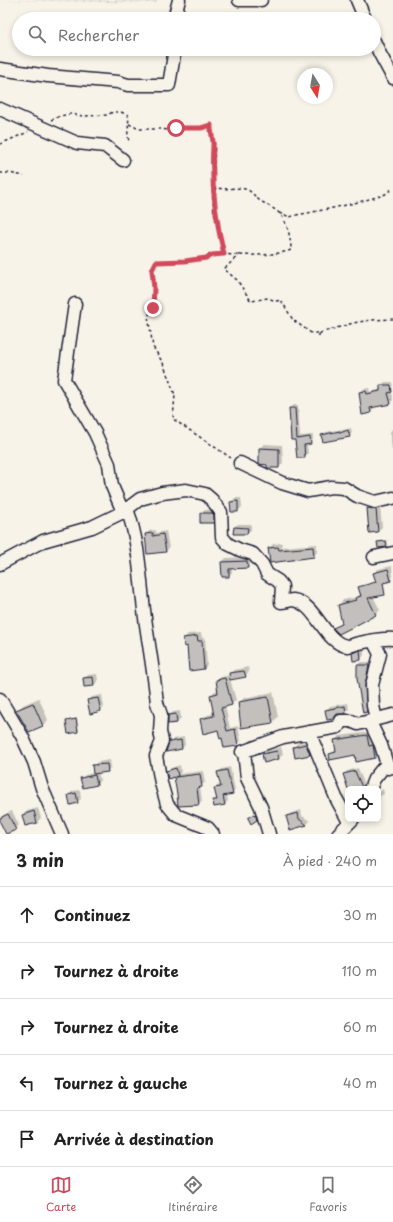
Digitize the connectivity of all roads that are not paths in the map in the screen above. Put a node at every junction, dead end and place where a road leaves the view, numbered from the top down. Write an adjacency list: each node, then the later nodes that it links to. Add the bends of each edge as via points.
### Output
1 (179, 0): 5 (street)
2 (239, 0): 3 (street)
3 (261, 0)
4 (357, 0): 6 (street)
5 (176, 12)
6 (362, 12)
7 (174, 56): 9 (street, via 169,85 128,85)
8 (381, 56): 10 (street)
9 (0, 69)
10 (393, 78)
11 (0, 109): 12 (street, via 77,143 105,146)
12 (123, 160)
13 (75, 304): 16 (street, via 64,380 95,433 109,464 112,486)
14 (240, 463): 15 (street, via 282,483 308,491 331,487 344,488 375,502)
15 (393, 498)
16 (125, 510): 19 (street, via 92,527 43,541); 21 (street, via 140,499 162,493 186,490 205,494 221,512 222,538 228,544 253,554 262,564 266,574 278,581 282,586 281,602 293,600 306,607 336,641 347,646); 31 (street, via 134,526 157,703 161,715 162,741 156,756 161,783 167,804 176,815 208,828)
17 (393, 553): 18 (street)
18 (374, 557)
19 (0, 564)
20 (393, 639): 21 (street)
21 (373, 641): 24 (street, via 380,654 372,685)
22 (0, 699): 30 (street, via 34,762)
23 (393, 714): 24 (street)
24 (373, 721): 25 (street, via 358,724 341,721 338,727); 26 (street)
25 (309, 732): 28 (street, via 336,800); 32 (street, via 283,737 243,752 247,778 261,807)
26 (390, 767): 27 (street, via 384,768)
27 (371, 786)
28 (345, 813)
29 (350, 822): 33 (street)
30 (62, 834)
31 (212, 834)
32 (269, 834)
33 (338, 834)

